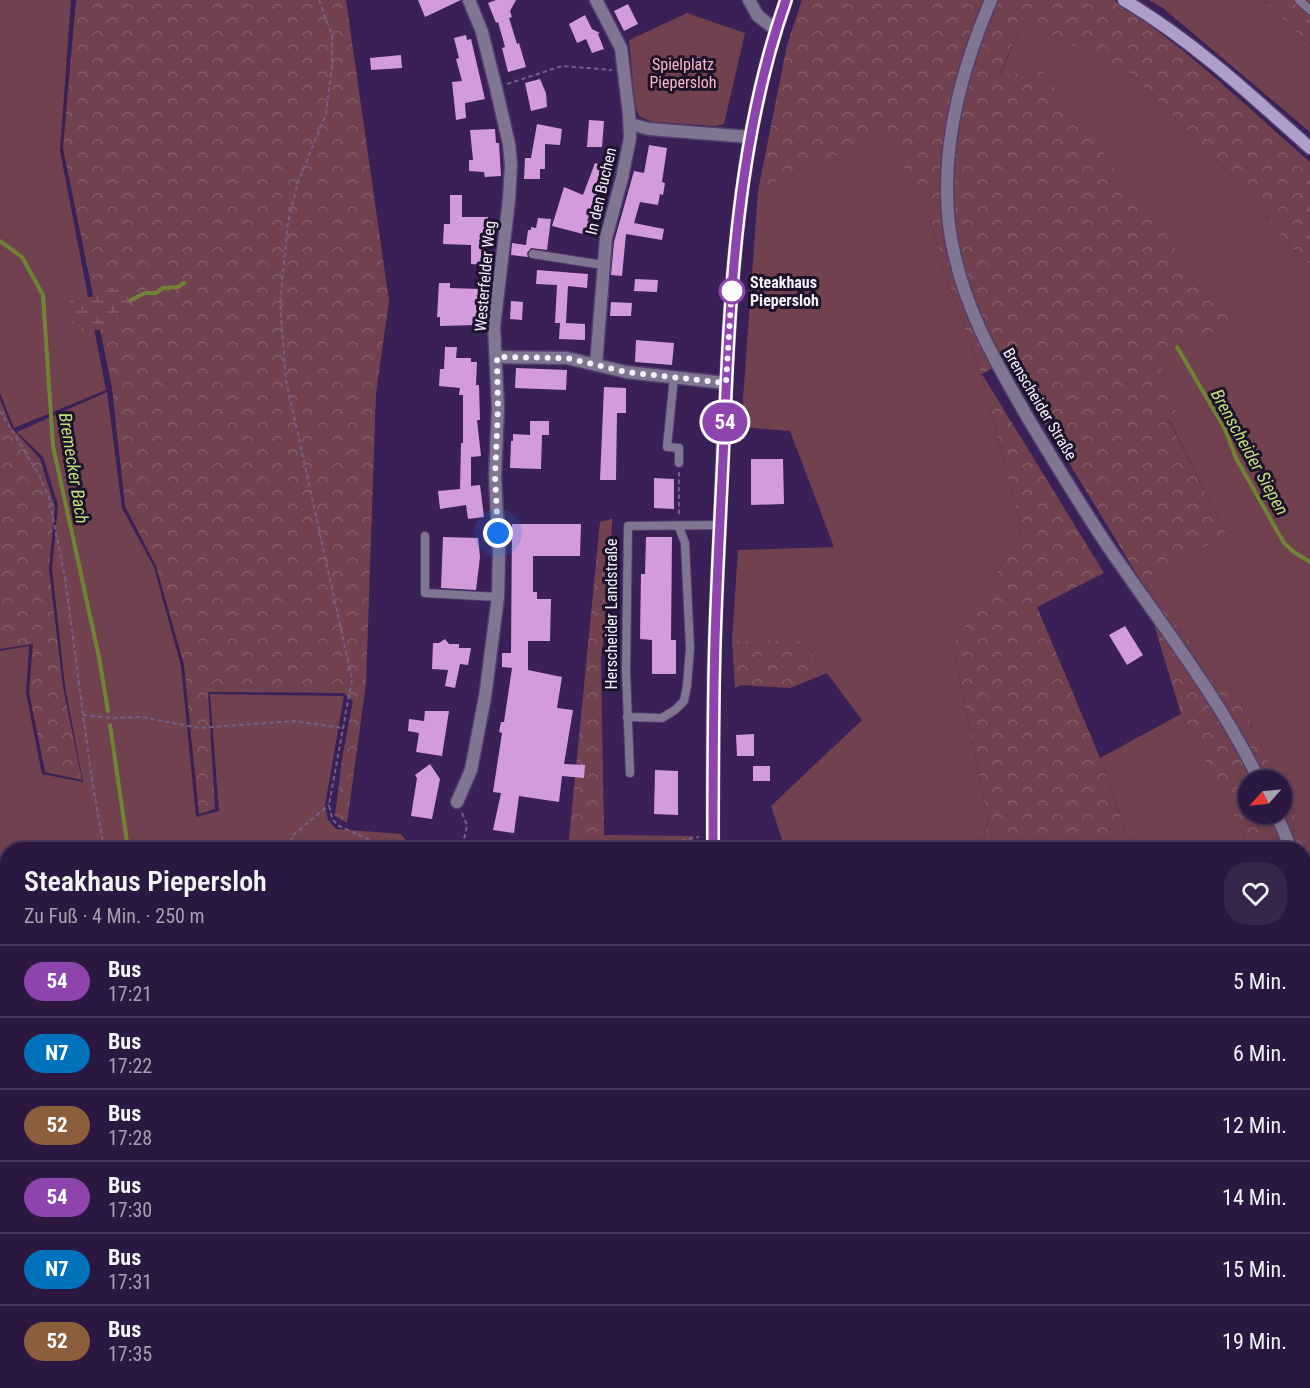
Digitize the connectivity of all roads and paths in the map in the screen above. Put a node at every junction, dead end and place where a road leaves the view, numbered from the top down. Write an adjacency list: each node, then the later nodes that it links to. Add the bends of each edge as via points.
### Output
1 (319, 0): 30 (path, via 332,35 326,114 298,182 288,222 280,303 286,380 352,679)
2 (469, 0): 12 (street, Westerfelder Weg, via 482,32)
3 (596, 0): 11 (street, In den Buchen, via 621,48)
4 (749, 0): 10 (street, via 758,16)
5 (786, 0): 10 (main road)
6 (991, 0): 31 (street, Brenscheider Straße, via 951,124 947,174 949,225 972,313 998,368 1072,491 1224,716)
7 (1124, 0): 15 (main road, via 1197,49)
8 (1299, 0): 9 (lane)
9 (1310, 10)
10 (775, 29): 14 (main road)
11 (624, 70): 12 (path, via 562,66); 13 (street, In den Buchen)
12 (496, 88): 18 (street, Westerfelder Weg, via 511,165 494,327)
13 (630, 124): 14 (street); 17 (street, In den Buchen)
14 (750, 137): 21 (main road, via 735,247)
15 (1310, 148)
16 (533, 254): 17 (lane)
17 (603, 265): 19 (street, In den Buchen)
18 (497, 357): 19 (street, via 567,358); 27 (street, Westerfelder Weg)
19 (596, 365): 20 (street)
20 (674, 377): 21 (street); 23 (lane, via 667,447 679,448)
21 (726, 383): 24 (main road)
22 (0, 411): 28 (path, via 50,498)
23 (679, 463): 25 (path)
24 (720, 525): 25 (lane, Herscheider Landstraße); 36 (main road)
25 (679, 527): 29 (lane, via 685,543 690,648 684,701 662,718); 29 (lane, Herscheider Landstraße, via 628,526)
26 (425, 536): 27 (lane, via 425,593)
27 (498, 597): 33 (street, Westerfelder Weg, via 471,770)
28 (83, 715): 30 (path, via 141,717 199,728 294,721); 37 (path)
29 (627, 717): 32 (lane, Herscheider Landstraße)
30 (343, 728): 34 (path)
31 (1254, 770)
32 (630, 773)
33 (457, 802): 40 (path, via 467,825)
34 (329, 805): 38 (path, via 293,835); 39 (path, via 336,825)
35 (1281, 824): 43 (street)
36 (713, 832): 41 (path); 42 (main road)
37 (103, 842)
38 (290, 842)
39 (374, 842)
40 (463, 842)
41 (676, 842)
42 (713, 842)
43 (1288, 842)

